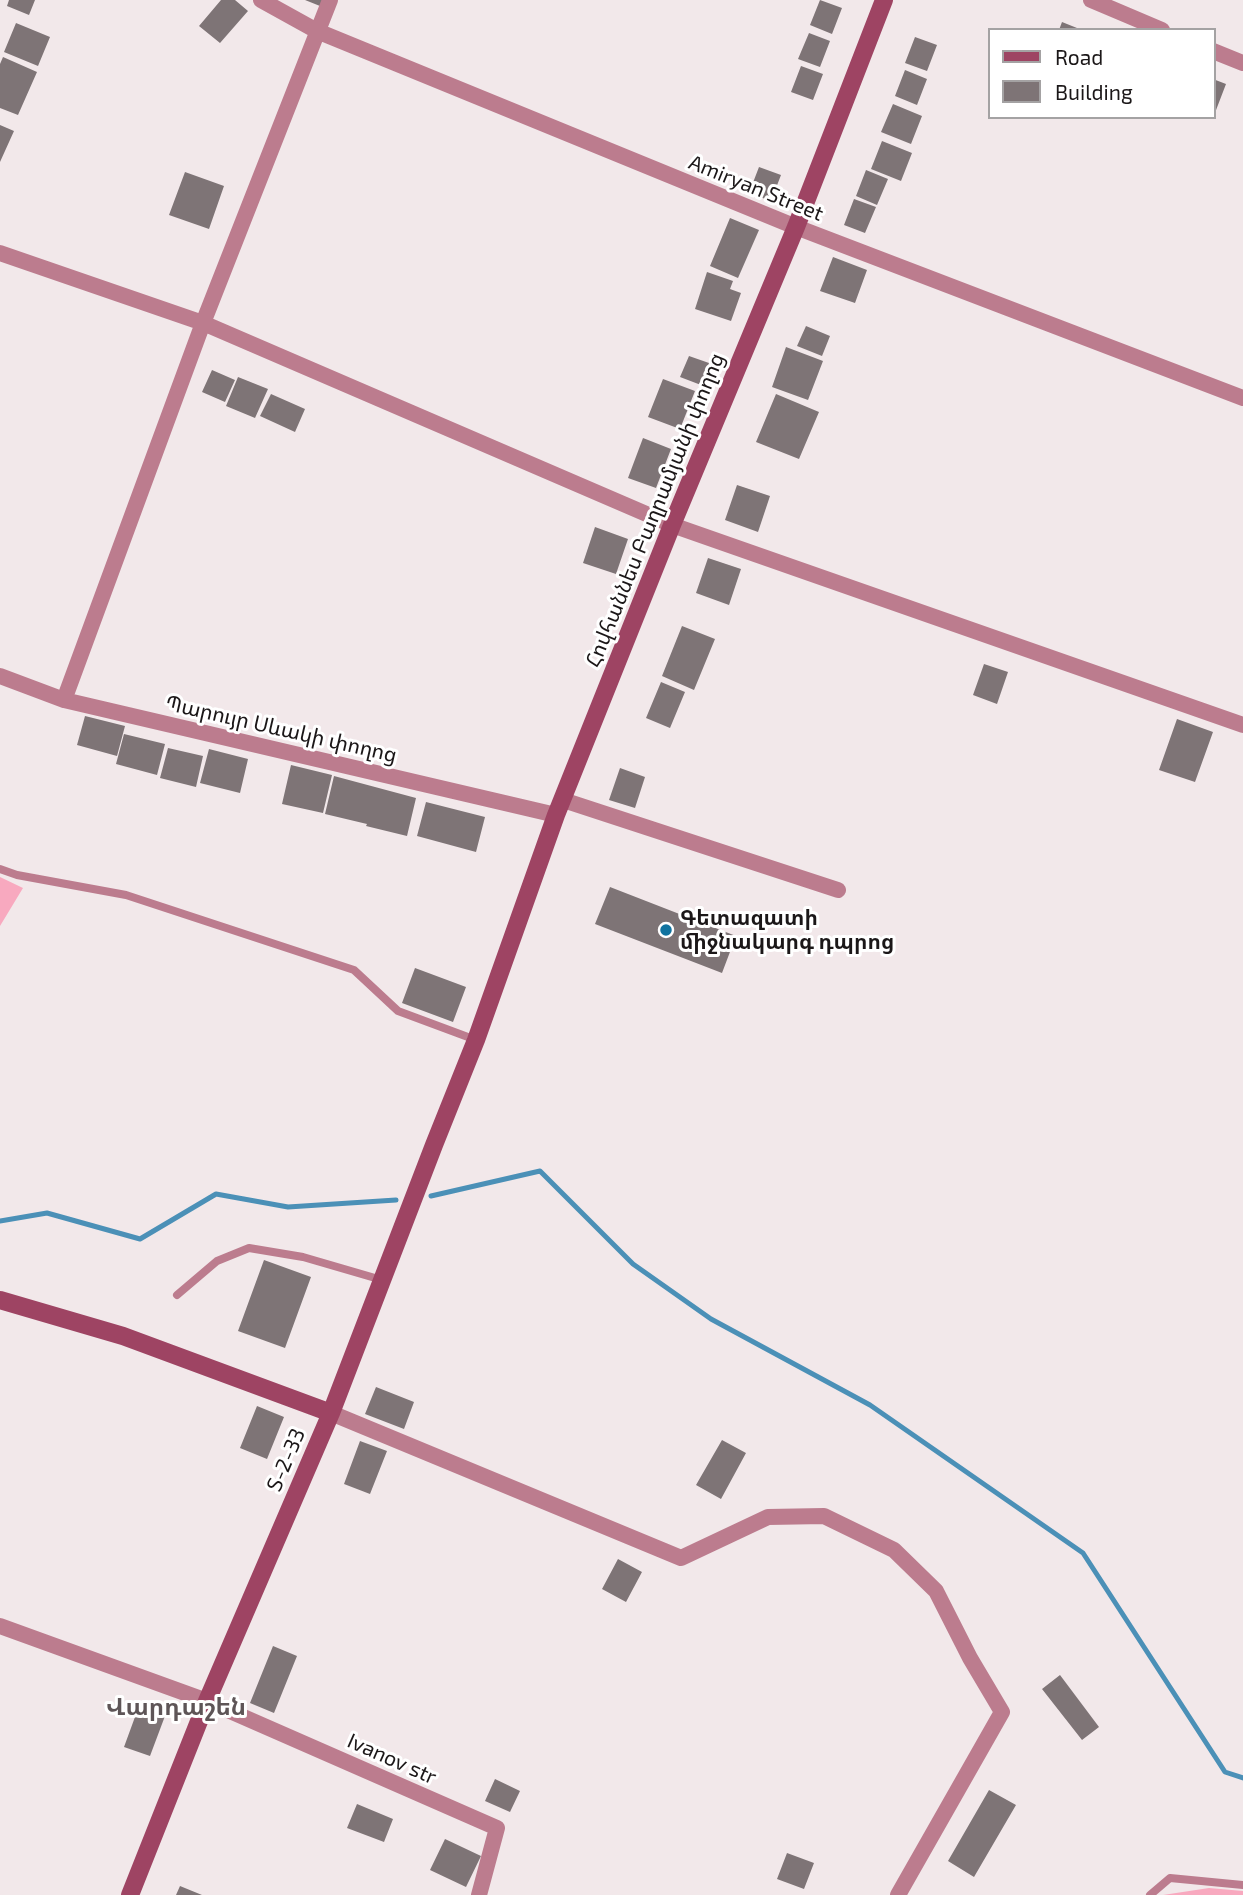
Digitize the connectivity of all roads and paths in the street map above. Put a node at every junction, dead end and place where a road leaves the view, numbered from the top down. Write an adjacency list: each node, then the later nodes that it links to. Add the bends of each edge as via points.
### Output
1 (261, 0): 6 (street, Amiryan Street)
2 (330, 0): 6 (street)
3 (884, 0): 9 (street, Հովհաննես Բաղրամյանի փողոց / Տ-2-33)
4 (1091, 0): 5 (street)
5 (1157, 28)
6 (317, 31): 9 (street, Amiryan Street); 11 (street)
7 (1215, 52): 8 (street)
8 (1243, 63)
9 (796, 227): 12 (street, Amiryan Street); 13 (street, Հովհաննես Բաղրամյանի փողոց / Տ-2-33)
10 (0, 253): 11 (street)
11 (204, 323): 13 (street); 15 (street)
12 (1243, 398)
13 (673, 525): 16 (street); 17 (street, Հովհաննես Բաղրամյանի փողոց / Տ-2-33)
14 (0, 676): 15 (street, Պարույր Սևակի փողոց)
15 (64, 700): 17 (street, Պարույր Սևակի փողոց)
16 (1243, 725)
17 (559, 807): 19 (street, Պարույր Սևակի փողոց); 20 (street, Հովհաննես Բաղրամյանի փողոց / Տ-2-33)
18 (0, 869): 20 (lane, via 125,895 354,970 398,1011)
19 (838, 890)
20 (476, 1040): 21 (street, Տ-2-33 / Տ-2-33)
21 (382, 1280): 22 (lane, via 303,1257 249,1248 217,1261); 24 (street, Տ-2-33 / Տ-2-33)
22 (177, 1295)
23 (0, 1300): 24 (street, via 123,1336)
24 (331, 1413): 26 (street, Տ-2-33 / Տ-2-33); 30 (street, via 681,1558 768,1517 824,1516 894,1550 936,1591 1002,1712)
25 (0, 1626): 26 (street)
26 (207, 1701): 28 (street, Տ-2-33 / Տ-2-33); 29 (street, Ivanov str, via 497,1828)
27 (1243, 1885): 31 (lane, via 1170,1878)
28 (130, 1895)
29 (479, 1895)
30 (898, 1895)
31 (1150, 1895)

